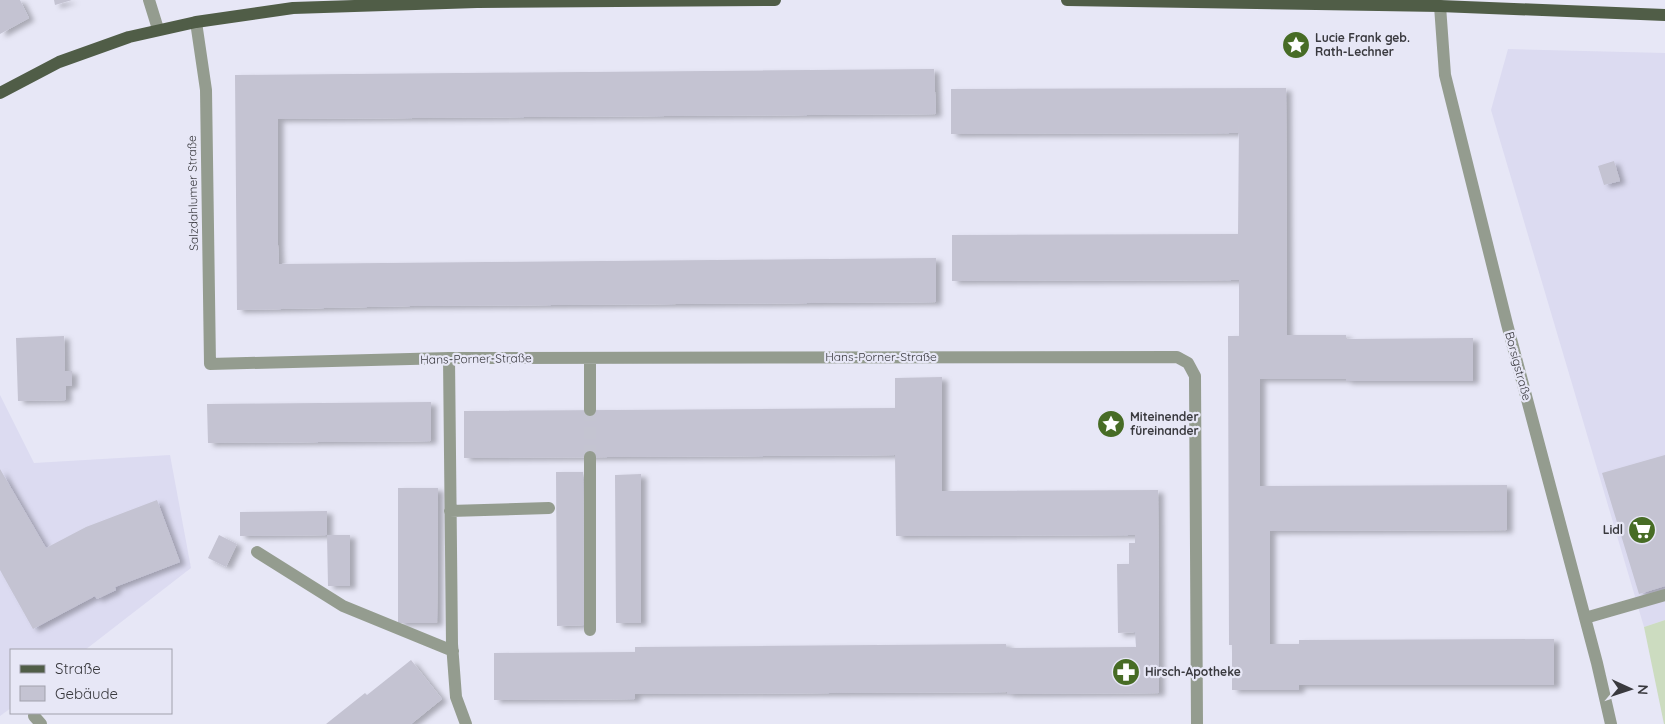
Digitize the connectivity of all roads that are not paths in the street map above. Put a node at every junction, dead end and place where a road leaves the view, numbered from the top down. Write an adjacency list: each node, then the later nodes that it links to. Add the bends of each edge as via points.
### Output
1 (148, 0): 8 (street)
2 (775, 0): 4 (main road)
3 (1067, 0): 5 (main road)
4 (477, 1): 7 (main road, via 293,8)
5 (1440, 6): 6 (main road); 19 (street, Borsigstraße, via 1445,76)
6 (1665, 15)
7 (196, 22): 8 (main road); 12 (street, Salzdahlumer Straße, via 206,90)
8 (158, 29): 9 (main road, via 59,62)
9 (0, 93)
10 (449, 358): 11 (street, Hans-Porner-Straße); 12 (street, Hans-Porner-Straße); 16 (street)
11 (590, 358): 13 (street); 23 (street, Hans-Porner-Straße, via 1177,357 1188,363 1195,376)
12 (210, 364)
13 (590, 410)
14 (590, 457): 20 (street)
15 (549, 508): 16 (street)
16 (450, 511): 21 (street)
17 (257, 552): 21 (street, via 343,606)
18 (1665, 594): 19 (street)
19 (1585, 618): 24 (street, Borsigstraße)
20 (590, 630)
21 (453, 651): 22 (street, via 456,696)
22 (466, 724)
23 (1197, 724)
24 (1611, 724)

